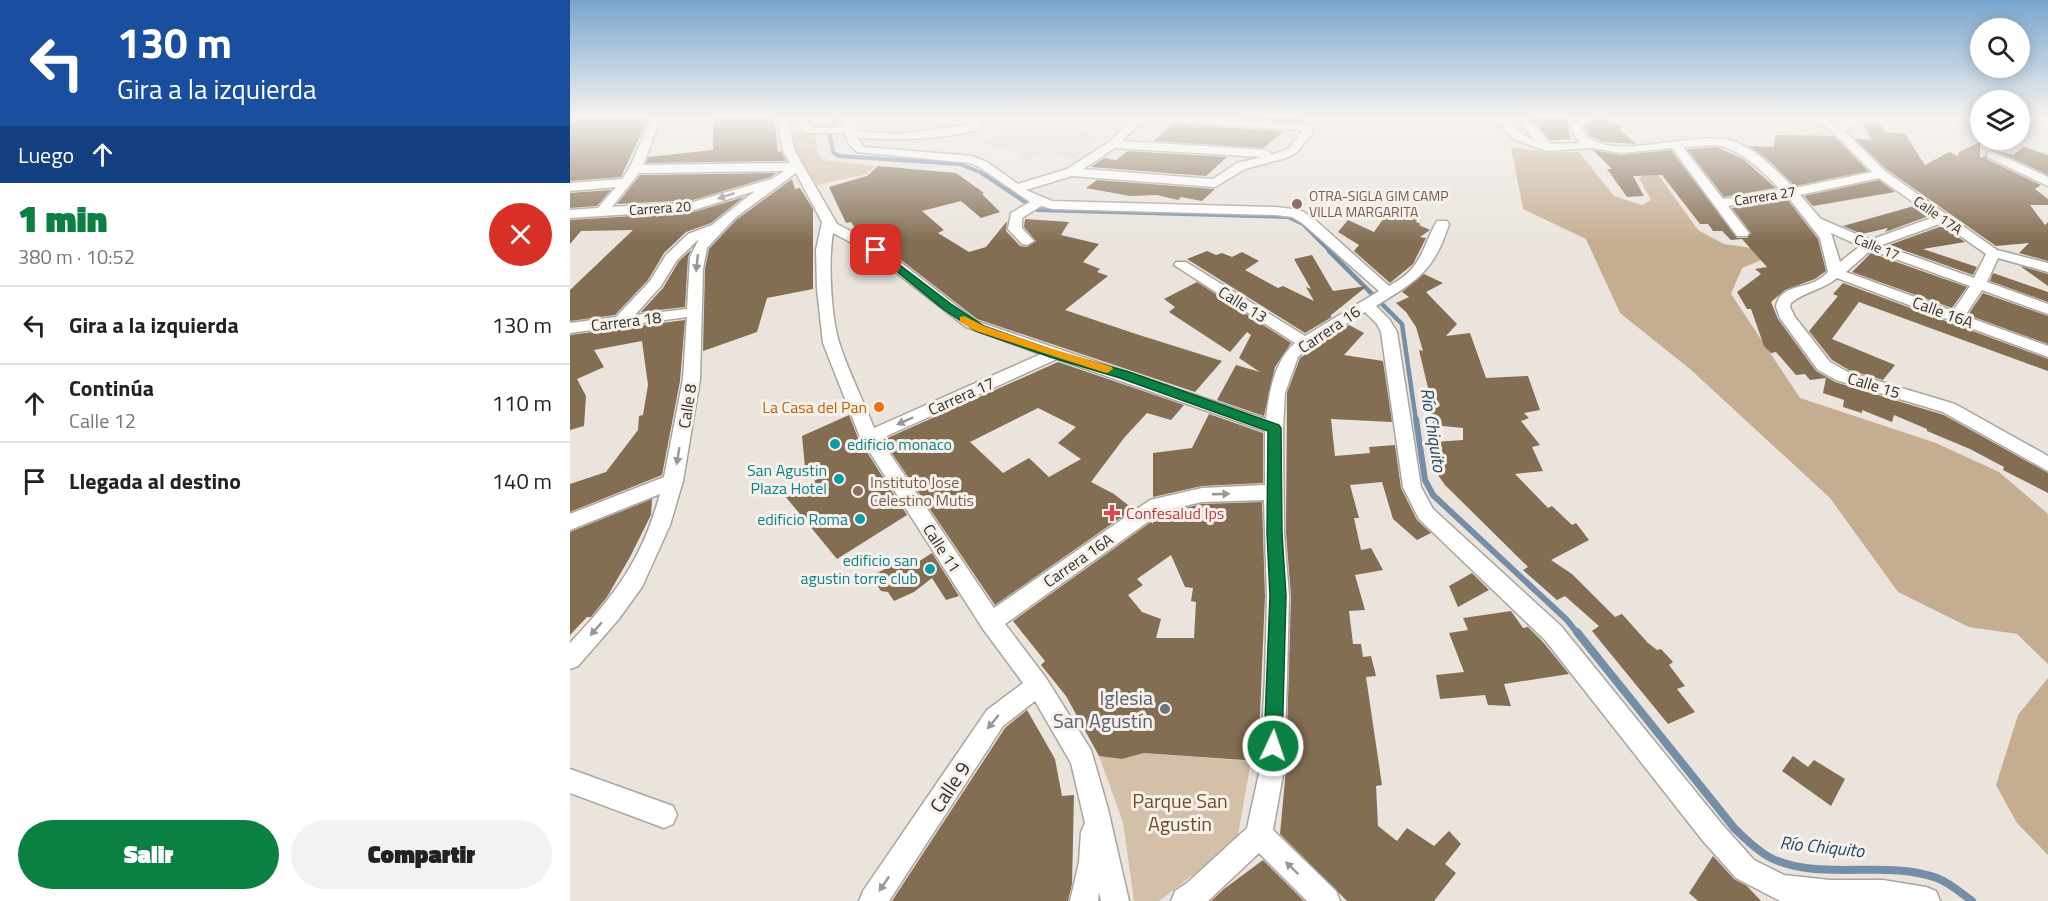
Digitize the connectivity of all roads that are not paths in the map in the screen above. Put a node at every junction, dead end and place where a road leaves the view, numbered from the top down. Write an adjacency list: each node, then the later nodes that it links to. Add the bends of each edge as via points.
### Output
1 (640, 159): 11 (street)
2 (793, 159): 10 (street)
3 (961, 159): 18 (street, via 983,164)
4 (1090, 159): 12 (street)
5 (1270, 159): 12 (street, via 1241,166 1215,183)
6 (1686, 159): 20 (street)
7 (1750, 159): 19 (street, Calle 17)
8 (1866, 159): 13 (street, Calle 17A)
9 (2000, 159): 16 (street)
10 (797, 167): 11 (street); 14 (street, Calle 8); 26 (street)
11 (636, 169): 15 (street)
12 (1071, 172): 18 (street)
13 (1881, 174): 19 (street, Carrera 27); 24 (street, Calle 17A)
14 (782, 178): 22 (street, Carrera 20, one-way to 22, via 694,206); 28 (street, Calle 8)
15 (625, 182): 17 (street); 22 (street)
16 (2048, 182)
17 (570, 187)
18 (1016, 189): 21 (street)
19 (1790, 193): 20 (street, Carrera 27); 25 (street, Calle 17)
20 (1719, 203): 29 (street)
21 (1035, 204): 30 (street, via 1016,216 1015,229); 37 (street, via 1295,213 1307,220)
22 (602, 212): 23 (street, Carrera 20)
23 (570, 214)
24 (1942, 219): 31 (street); 32 (street, Calle 17A)
25 (1816, 221): 31 (street, Calle 17); 35 (street, via 1827,237)
26 (828, 222): 45 (street, via 876,250 970,324); 47 (street, Calle 11, via 823,250 831,343)
27 (1442, 224): 37 (street, Carrera 16, via 1435,249 1405,285)
28 (715, 227): 41 (street, via 693,237 671,258 656,283); 49 (street, Calle 8, one-way to 49, via 699,251 694,356)
29 (1742, 233)
30 (1027, 242)
31 (1869, 245): 35 (street); 36 (street, Calle 17)
32 (1993, 253): 34 (street, Calle 17A); 36 (street)
33 (1181, 265): 43 (street, Calle 13)
34 (2048, 268)
35 (1836, 273): 40 (street, Calle 16A); 48 (street, Calle 15, via 1822,284 1795,292 1783,307 1824,366 1842,376 1948,408)
36 (1978, 285): 38 (street, Calle 17); 40 (street)
37 (1376, 298): 43 (street, Carrera 16); 64 (street, via 1389,332 1412,487 1426,514 1553,633 1745,869 1782,888 1830,894 1883,894)
38 (2048, 309)
39 (683, 313): 41 (street, Carrera 18)
40 (1957, 316): 44 (street, Calle 16A)
41 (620, 322): 42 (street, Carrera 18)
42 (570, 328)
43 (1305, 343): 46 (street, Carrera 16, via 1291,355 1277,393)
44 (2048, 352)
45 (1054, 354): 46 (street); 47 (street, Carrera 17, one-way to 47)
46 (1274, 428): 50 (street, Carrera 16)
47 (869, 437): 52 (street, Calle 11)
48 (2044, 459)
49 (674, 481): 51 (street); 53 (street, Calle 8, one-way to 53, via 651,551 624,597)
50 (1275, 492): 52 (street, Carrera 16A, one-way to 50, via 1157,505 1202,495); 58 (street, Carrera 16, via 1278,596 1272,769)
51 (570, 522)
52 (991, 622): 54 (street, Calle 11)
53 (570, 659)
54 (1038, 685): 56 (street, Calle 11, via 1082,759); 59 (street, Calle 9, one-way to 59, via 995,718)
55 (570, 781): 57 (street)
56 (1095, 809): 60 (street, via 1092,862); 61 (street, Calle 11)
57 (664, 814)
58 (1259, 835): 62 (street); 63 (street, one-way to 58)
59 (873, 901)
60 (1084, 901)
61 (1115, 901)
62 (1185, 901)
63 (1326, 901)
64 (1926, 901)

